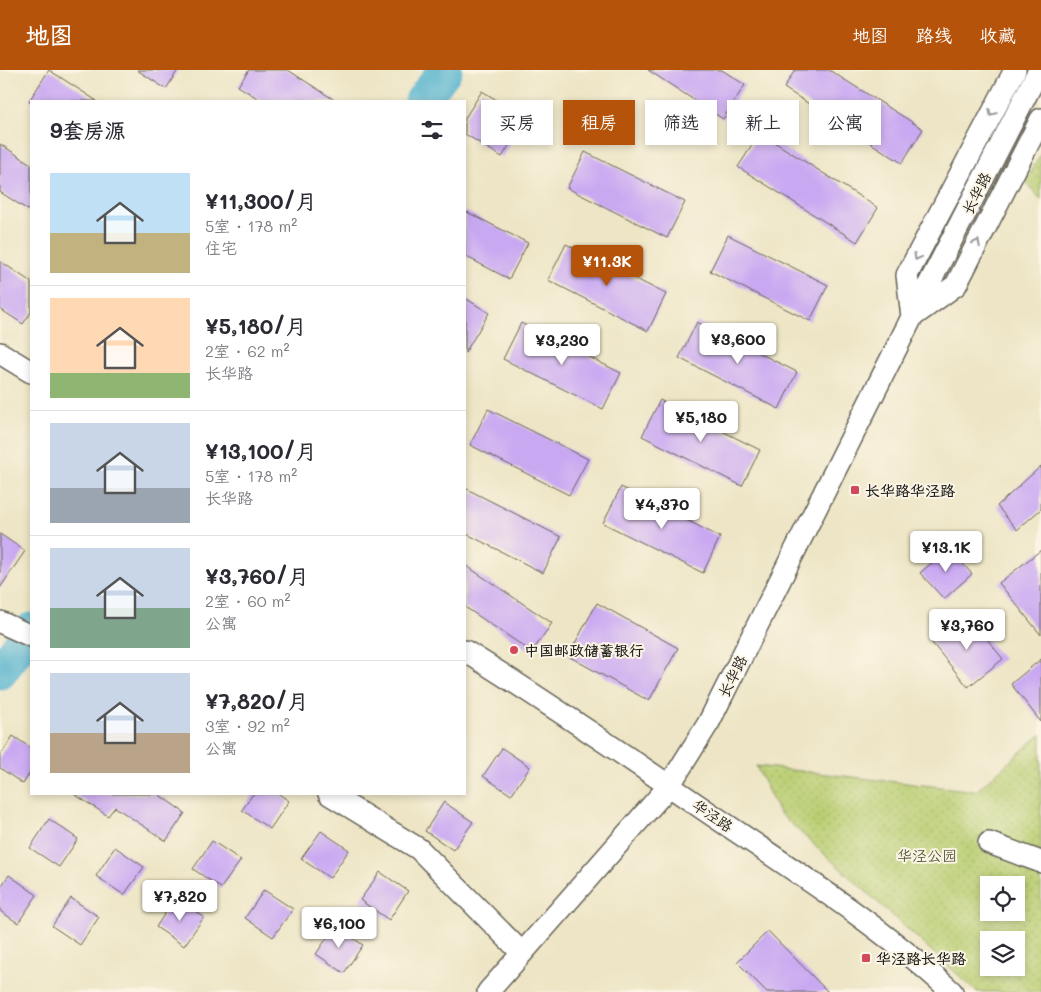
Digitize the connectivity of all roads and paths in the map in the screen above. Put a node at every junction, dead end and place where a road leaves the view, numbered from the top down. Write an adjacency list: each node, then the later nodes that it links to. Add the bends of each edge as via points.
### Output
1 (1015, 70): 4 (street, 长华路, one-way to 4, via 907,275)
2 (1039, 70): 4 (street, 长华路)
3 (1041, 119): 4 (street, 长华路, one-way to 3, via 956,285)
4 (912, 317): 10 (street, 长华路, via 709,722)
5 (0, 353): 6 (street)
6 (30, 371)
7 (0, 622): 8 (street)
8 (30, 636)
9 (466, 652): 10 (street, 华泾路)
10 (669, 786): 14 (street, 长华路); 16 (street, 华泾路, via 844,906)
11 (331, 795): 14 (street, via 419,849)
12 (989, 843): 13 (street)
13 (1041, 862)
14 (522, 953): 15 (street, 长华路)
15 (488, 992)
16 (952, 992)

